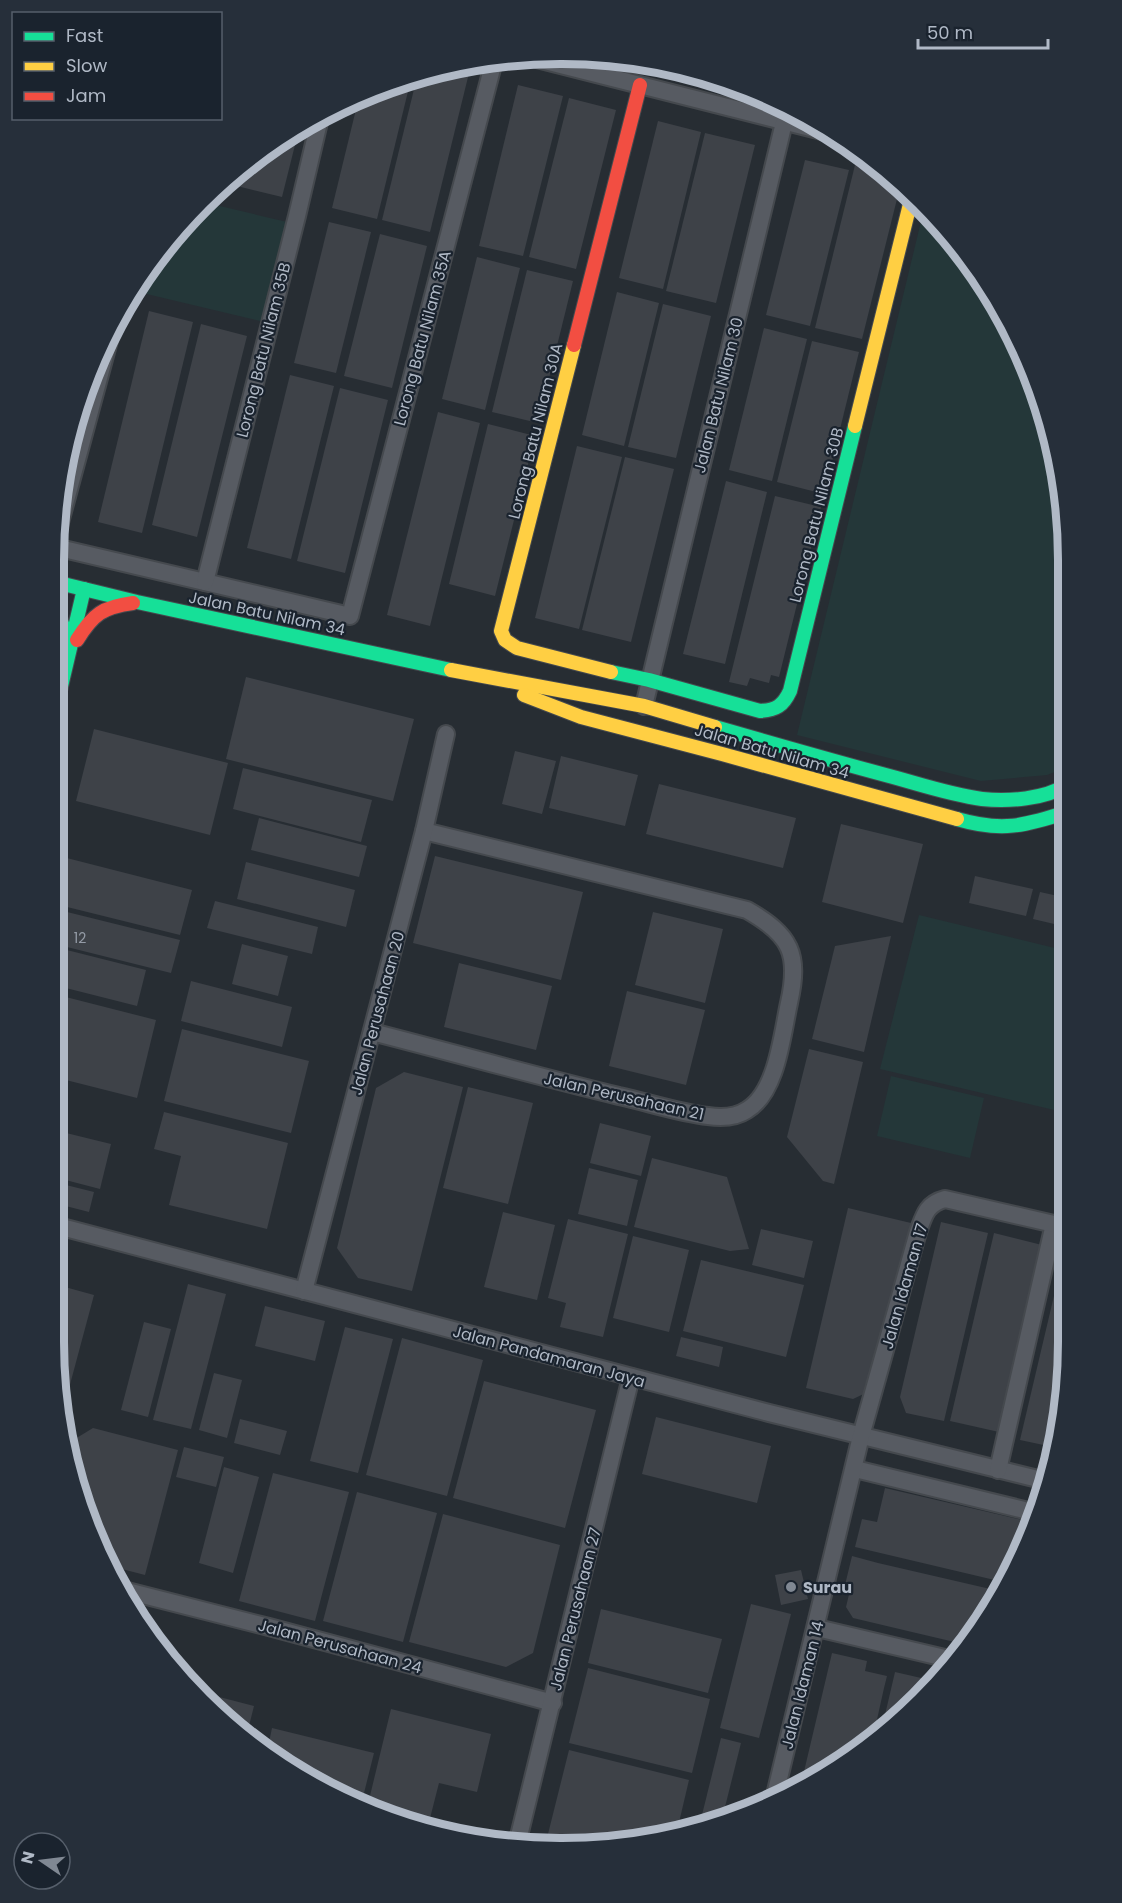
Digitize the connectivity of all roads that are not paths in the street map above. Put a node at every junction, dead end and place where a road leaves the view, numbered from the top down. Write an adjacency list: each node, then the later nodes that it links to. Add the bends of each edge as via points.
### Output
1 (558, 64): 3 (street)
2 (492, 70): 11 (street, Lorong Batu Nilam 35A, via 350,616)
3 (640, 85): 4 (street); 19 (street, Lorong Batu Nilam 30A, via 501,631 505,640 517,648)
4 (778, 114)
5 (785, 118): 19 (street, Jalan Batu Nilam 30)
6 (318, 129): 11 (street, Lorong Batu Nilam 35B)
7 (909, 207): 19 (street, Lorong Batu Nilam 30B, via 785,704 775,710 760,711)
8 (98, 382): 9 (street)
9 (72, 480)
10 (65, 549): 11 (street)
11 (206, 582)
12 (64, 584): 13 (street, Jalan Batu Nilam 34)
13 (84, 589): 14 (street, Jalan Batu Nilam 34); 16 (street)
14 (137, 602): 16 (street, via 110,606 96,614); 18 (street, Jalan Batu Nilam 34)
15 (64, 629): 16 (street)
16 (69, 655): 17 (street)
17 (64, 675)
18 (472, 675): 20 (street, Jalan Batu Nilam 34); 21 (street, Jalan Batu Nilam 34)
19 (649, 680): 20 (street, Jalan Batu Nilam 30)
20 (644, 706): 21 (street, via 618,716); 23 (street, via 643,723 650,728 700,742); 24 (street, Jalan Batu Nilam 34, via 814,756 983,799 1036,798)
21 (582, 717): 23 (street, Jalan Batu Nilam 34)
22 (446, 734): 26 (street, Jalan Perusahaan 20)
23 (722, 754): 25 (street, Jalan Batu Nilam 34, via 977,825 1011,827)
24 (1058, 790)
25 (1058, 815)
26 (424, 831): 27 (street, Jalan Perusahaan 20); 27 (street, Jalan Perusahaan 21, via 747,910 768,921 785,939 793,958 794,980 771,1080 763,1096 748,1110 733,1117 707,1116)
27 (372, 1032): 31 (street, Jalan Perusahaan 20)
28 (1058, 1225): 33 (street, Jalan Idaman 17, via 945,1199 935,1201 926,1211 918,1232)
29 (64, 1229): 31 (street, Jalan Pandamaran Jaya)
30 (1058, 1233): 35 (street)
31 (304, 1291): 32 (street, Jalan Pandamaran Jaya)
32 (632, 1377): 33 (street, Jalan Pandamaran Jaya); 41 (street, Jalan Perusahaan 27)
33 (861, 1436): 34 (street, Jalan Idaman 14); 35 (street, Jalan Pandamaran Jaya)
34 (855, 1469): 37 (street); 39 (street, Jalan Idaman 14)
35 (998, 1470): 36 (street, Jalan Pandamaran Jaya)
36 (1038, 1479)
37 (1027, 1512)
38 (133, 1594): 41 (street, Jalan Perusahaan 24)
39 (817, 1628): 40 (street); 42 (street, Jalan Idaman 14)
40 (943, 1658)
41 (553, 1703): 43 (street, Jalan Perusahaan 27)
42 (778, 1789)
43 (519, 1836)

